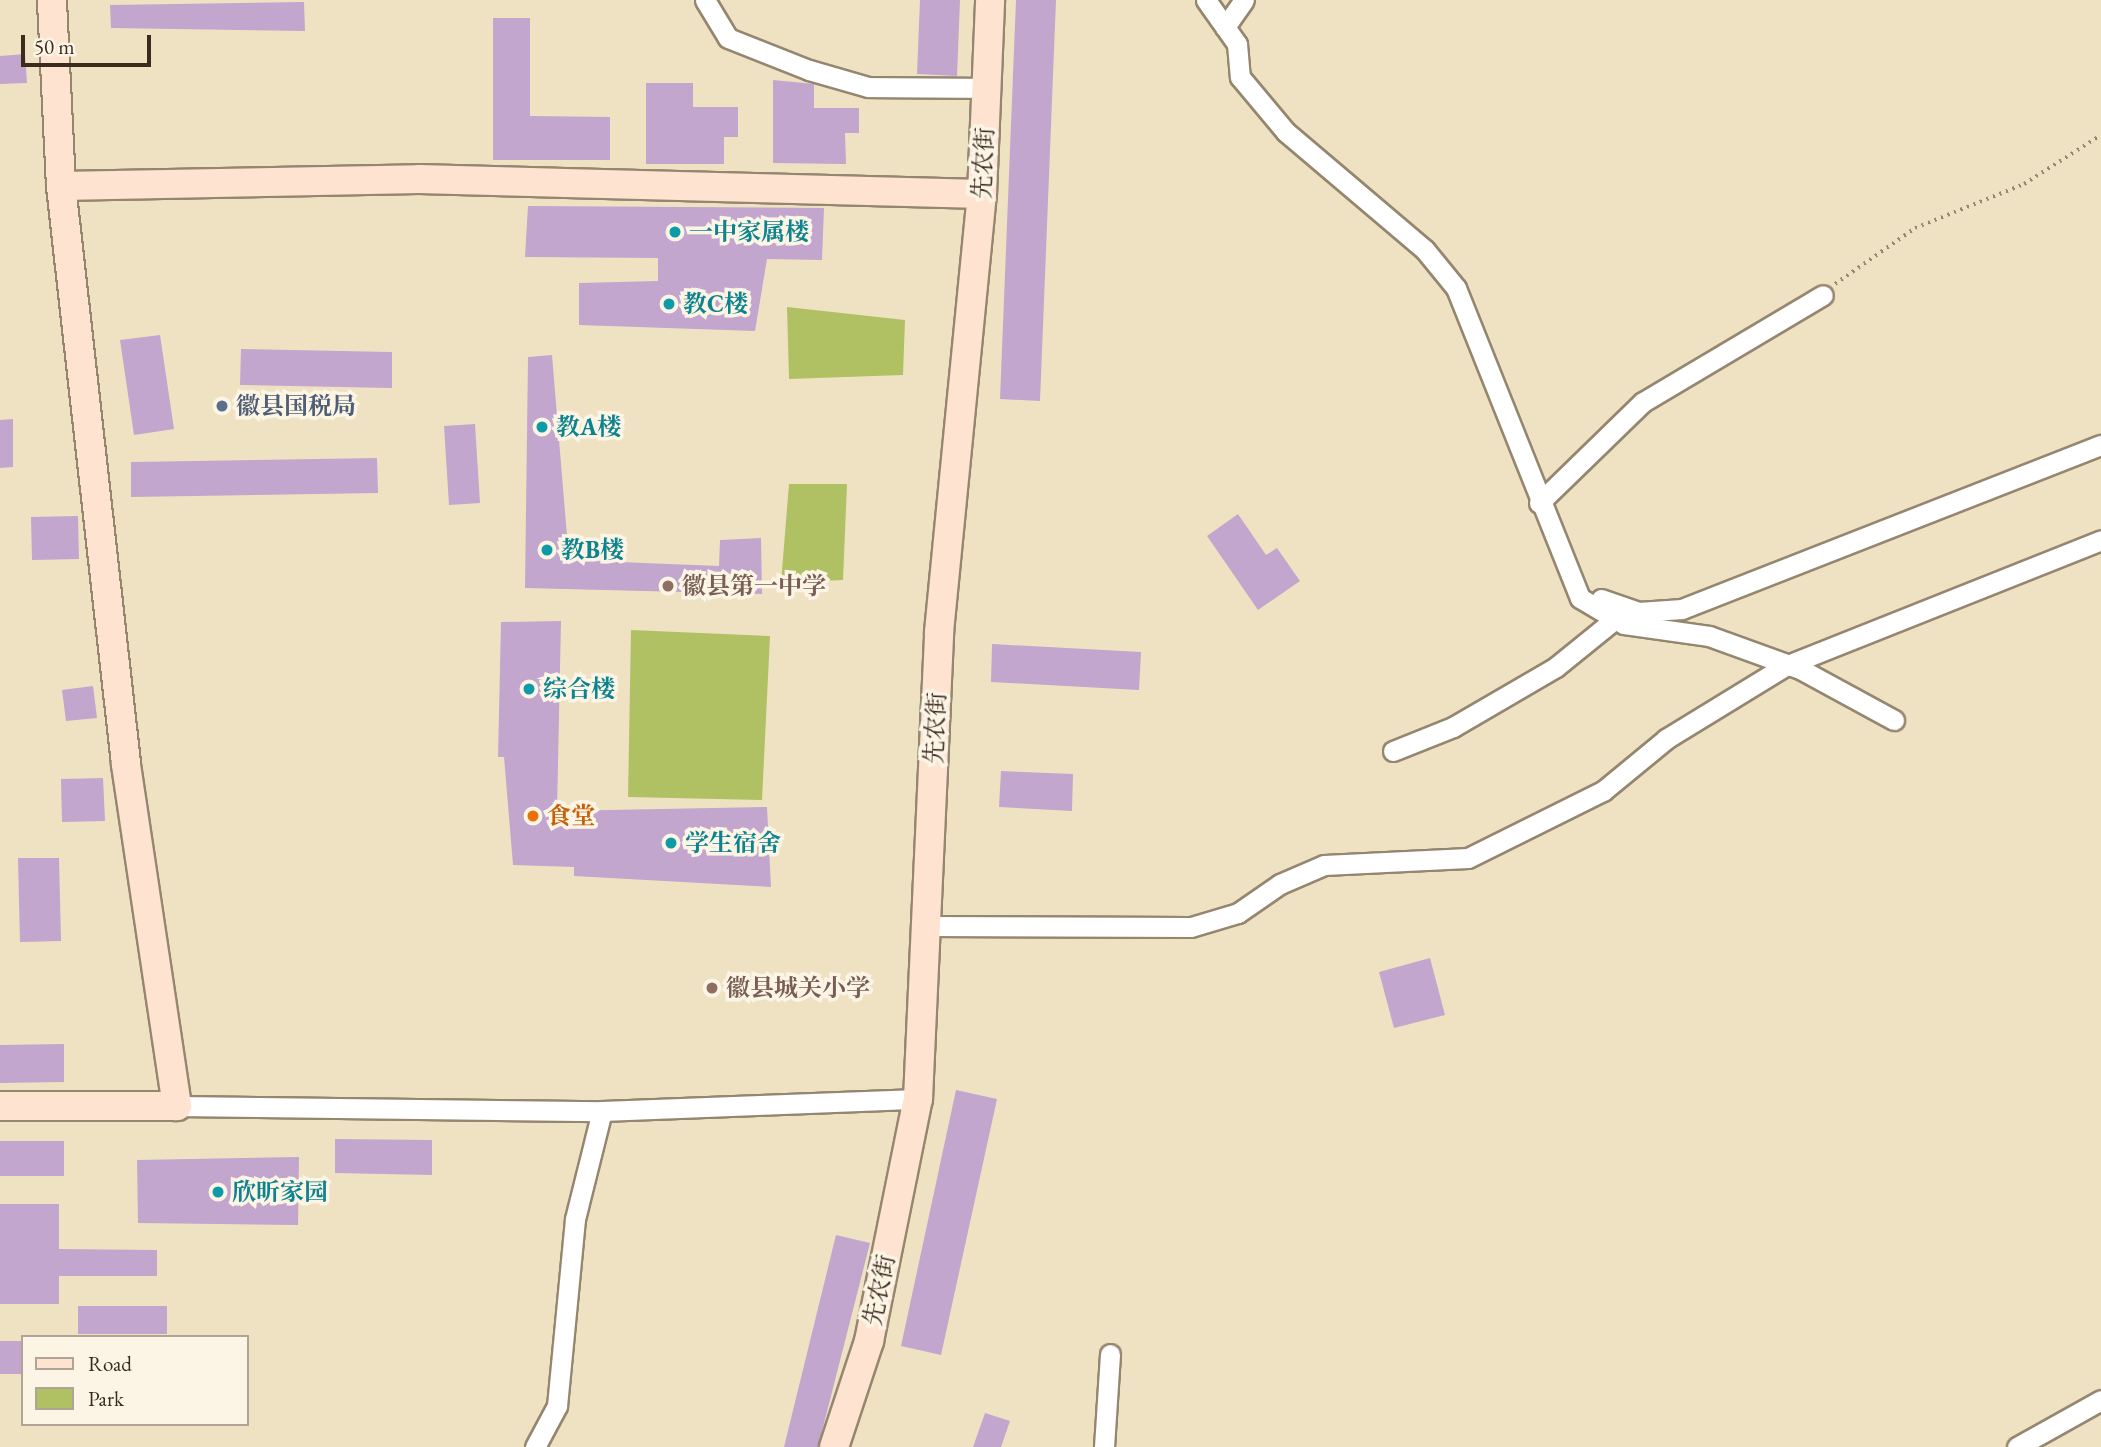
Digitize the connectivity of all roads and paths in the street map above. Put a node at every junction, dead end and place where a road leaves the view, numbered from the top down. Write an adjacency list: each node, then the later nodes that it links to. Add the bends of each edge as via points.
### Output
1 (52, 0): 9 (street)
2 (705, 0): 7 (street, via 727,37 809,70 868,87)
3 (990, 0): 7 (street, 先农街)
4 (1206, 0): 6 (street)
5 (1244, 0): 6 (street)
6 (1225, 27): 13 (street, via 1237,44 1240,77 1286,132 1425,250 1456,288)
7 (986, 88): 10 (street, 先农街)
8 (2101, 135): 11 (path, via 2024,184 1915,228)
9 (61, 186): 10 (street, via 419,178); 23 (street, via 126,763)
10 (982, 194): 20 (street, 先农街, via 939,632)
11 (1823, 295): 13 (street, via 1643,402)
12 (2101, 445): 15 (street, via 1682,608 1639,612 1597,597)
13 (1539, 503): 15 (street)
14 (2101, 540): 17 (street)
15 (1580, 598): 16 (street)
16 (1615, 620): 17 (street, via 1709,636); 19 (street, via 1556,667 1453,727)
17 (1785, 666): 18 (street); 20 (street, via 1666,739 1602,791 1468,858 1325,864 1280,884 1238,913 1191,927)
18 (1894, 720)
19 (1393, 751)
20 (926, 926): 21 (street, 先农街)
21 (918, 1099): 24 (street); 28 (street, 先农街, via 869,1341)
22 (0, 1106): 23 (street)
23 (177, 1106): 24 (street)
24 (602, 1111): 27 (street, via 575,1219 557,1406)
25 (1110, 1354): 29 (street)
26 (2101, 1400): 30 (street)
27 (535, 1447)
28 (834, 1447)
29 (1104, 1447)
30 (2017, 1447)

